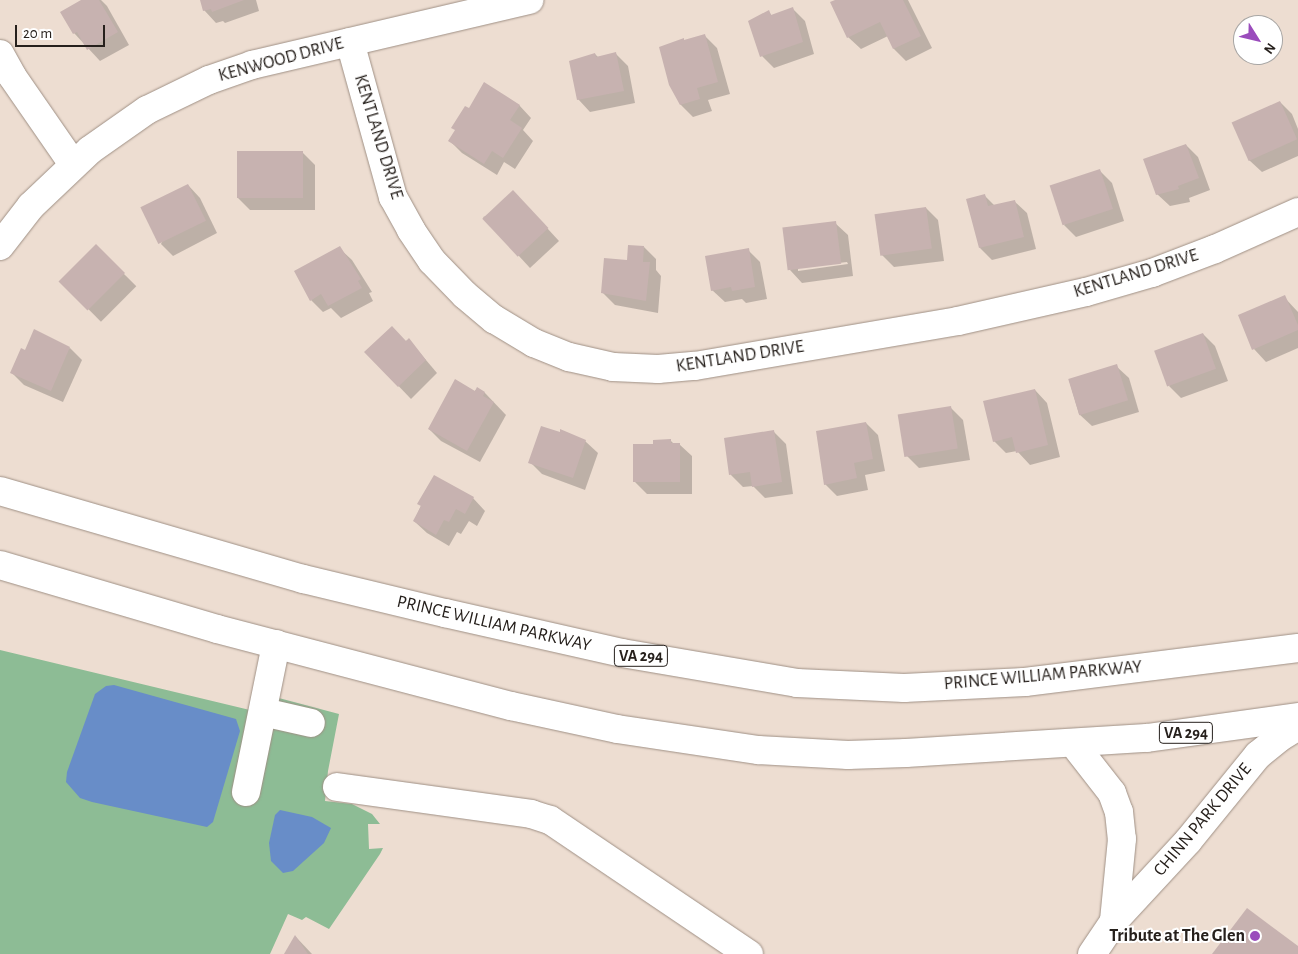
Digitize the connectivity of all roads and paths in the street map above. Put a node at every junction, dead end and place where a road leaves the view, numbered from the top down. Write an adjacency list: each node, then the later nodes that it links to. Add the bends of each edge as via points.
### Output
1 (529, 0): 2 (main road, KENWOOD DRIVE)
2 (350, 42): 4 (main road, KENWOOD DRIVE, via 252,65 209,80 147,110); 5 (main road, KENTLAND DRIVE, via 394,197 432,261 494,319 534,343 568,357 613,367 658,369 695,366 958,320 1077,294 1216,249)
3 (0, 54): 4 (main road)
4 (73, 164): 6 (main road, KENWOOD DRIVE, via 31,206)
5 (1298, 212)
6 (0, 246)
7 (0, 491): 10 (main road, PRINCE WILLIAM PARKWAY / VA 294, via 303,579 426,609 622,653 797,683 904,688 1026,682)
8 (0, 565): 9 (main road, VA 294)
9 (276, 644): 11 (main road); 15 (main road, VA 294, via 617,729 758,750 906,753)
10 (1298, 648)
11 (263, 712): 13 (main road); 17 (main road)
12 (1298, 717): 15 (main road, VA 294, via 1147,738)
13 (311, 724)
14 (1298, 726): 18 (main road, CHINN PARK DRIVE, via 1258,756 1188,841)
15 (1073, 743): 18 (main road, CHINN PARK DRIVE, via 1112,793 1119,812 1122,839)
16 (337, 787): 19 (main road, via 531,814 550,820)
17 (246, 792)
18 (1114, 922): 20 (main road, CHINN PARK DRIVE)
19 (749, 954)
20 (1092, 954)

